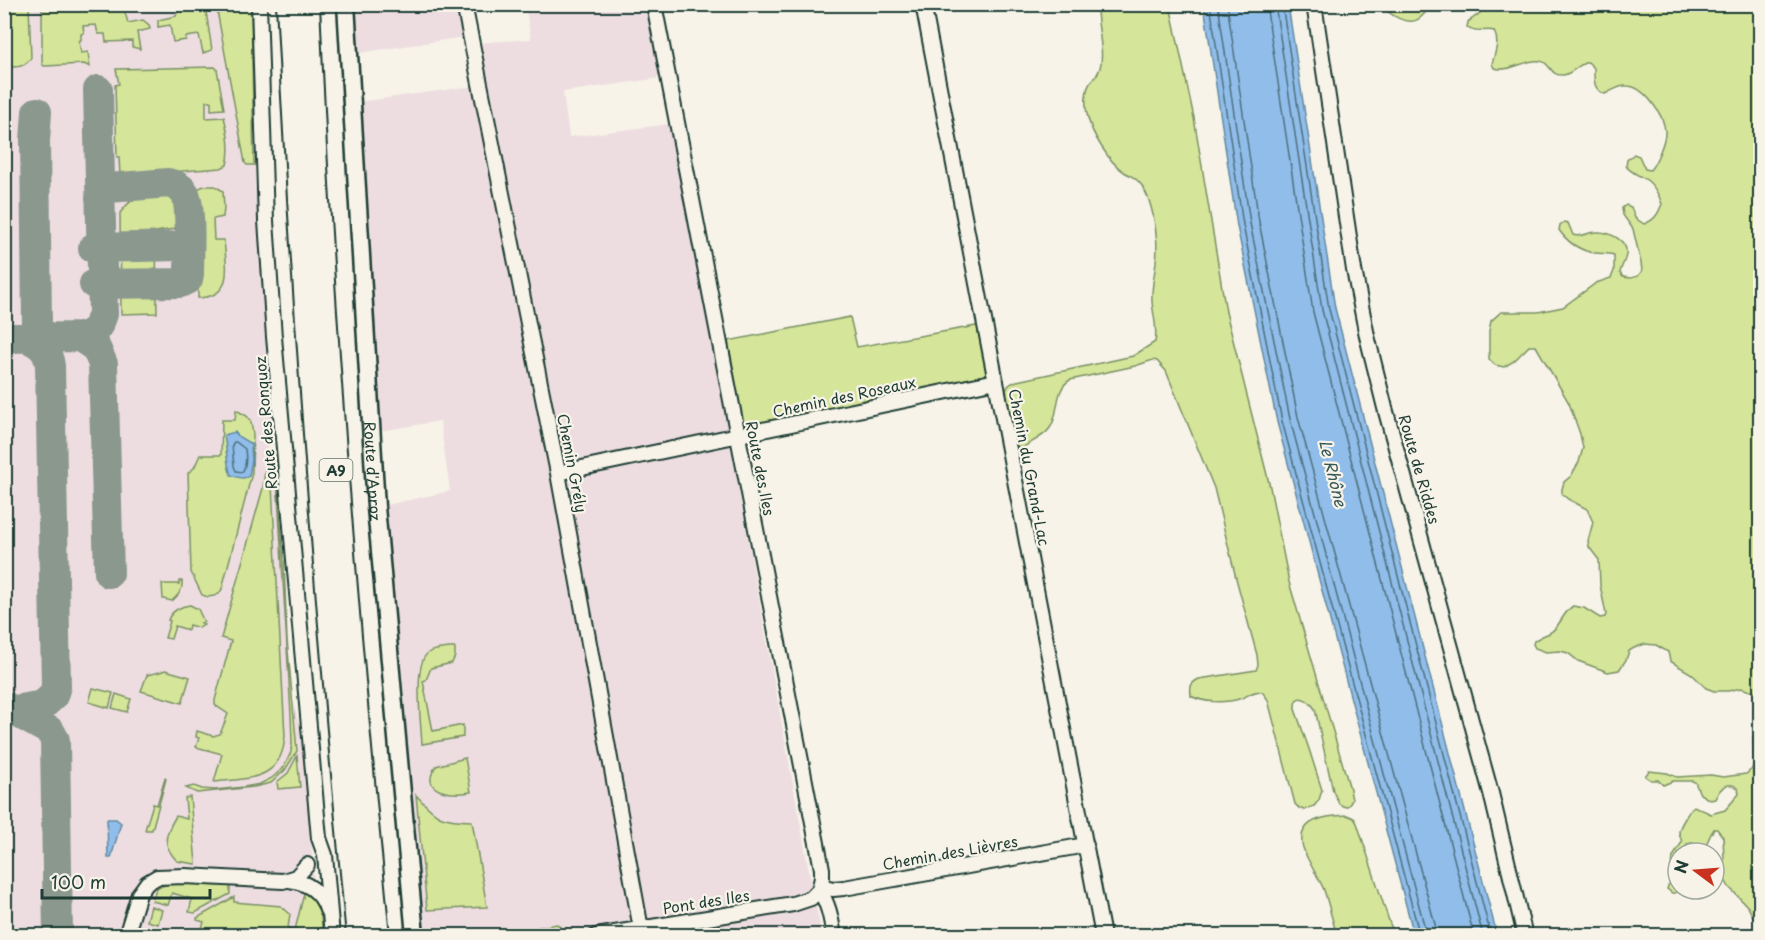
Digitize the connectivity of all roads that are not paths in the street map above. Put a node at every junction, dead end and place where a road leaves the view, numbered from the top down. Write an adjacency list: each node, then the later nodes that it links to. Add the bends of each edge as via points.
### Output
1 (259, 4): 12 (street, Route des Ronquoz, via 274,337)
2 (290, 4): 23 (highway, A9, via 312,387)
3 (307, 4): 24 (highway, A9, via 330,395)
4 (345, 4): 25 (street, Route d'Aproz)
5 (464, 4): 11 (street, Chemin Grély)
6 (654, 4): 10 (street, Route des Iles)
7 (923, 4): 9 (street, Chemin du Grand-Lac)
8 (1314, 4): 29 (street, Route de Riddes, via 1367,336 1491,793)
9 (996, 381): 10 (street, Chemin des Roseaux); 13 (street, Chemin du Grand-Lac)
10 (738, 435): 11 (street, Chemin des Roseaux); 17 (street, Route des Iles, via 822,869)
11 (558, 473): 20 (street, Chemin Grély)
12 (319, 838): 14 (street, Route des Ronquoz); 18 (street, Route des Ronquoz, via 325,855)
13 (1086, 845): 17 (street, Chemin des Lièvres, via 833,890); 28 (street, Chemin du Grand-Lac)
14 (308, 866): 15 (street); 16 (street, Route des Ronquoz, via 306,877); 18 (street)
15 (289, 880): 16 (street); 21 (street, via 157,877 139,894)
16 (311, 887): 19 (street, Route des Ronquoz, via 325,903)
17 (820, 888): 20 (street, Pont des Iles, via 811,898 793,904); 27 (street, Route des Iles, via 829,907)
18 (328, 892): 19 (street, Route des Ronquoz)
19 (330, 919): 22 (street, Route des Ronquoz)
20 (641, 929): 26 (street, Pont des Iles)
21 (126, 936)
22 (332, 936)
23 (359, 936)
24 (377, 936)
25 (415, 936)
26 (596, 936)
27 (834, 936)
28 (1103, 936)
29 (1525, 936)

